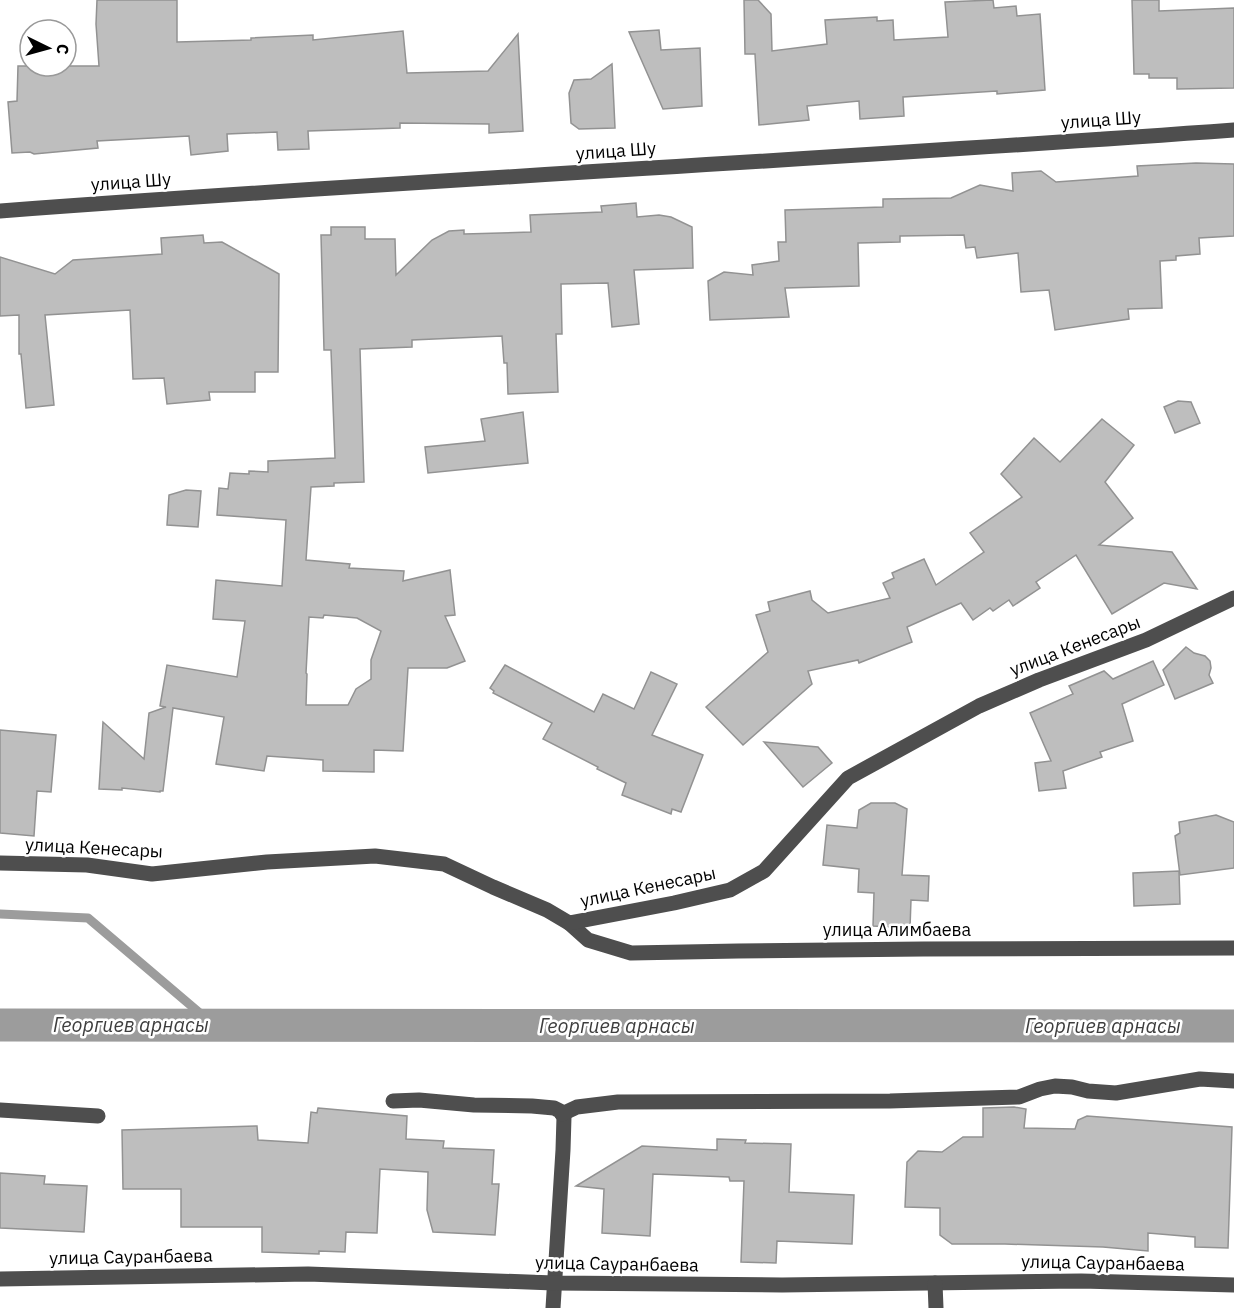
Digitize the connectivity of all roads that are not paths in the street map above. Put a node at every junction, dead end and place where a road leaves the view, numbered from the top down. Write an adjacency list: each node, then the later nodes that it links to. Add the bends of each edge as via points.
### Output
1 (1234, 130): 2 (street, улица Шу)
2 (0, 211)
3 (1234, 598): 5 (street, улица Кенесары, via 1146,640 979,706 848,778 764,871 730,890)
4 (0, 863): 5 (street, улица Кенесары, via 87,865 152,874 375,856 444,864)
5 (569, 923): 6 (street, улица Алимбаева, via 588,940 631,953)
6 (1234, 948)
7 (1234, 1081): 10 (street, via 1200,1079 1116,1094 1055,1086 1019,1098 618,1102 577,1107)
8 (393, 1101): 10 (street, via 532,1106 554,1108)
9 (0, 1110): 11 (street)
10 (562, 1114): 13 (street)
11 (98, 1116)
12 (0, 1279): 13 (street, улица Сауранбаева, via 308,1274)
13 (554, 1283): 14 (street, улица Сауранбаева); 16 (street)
14 (935, 1283): 15 (street, улица Сауранбаева); 17 (street)
15 (1234, 1285)
16 (554, 1308)
17 (936, 1308)

